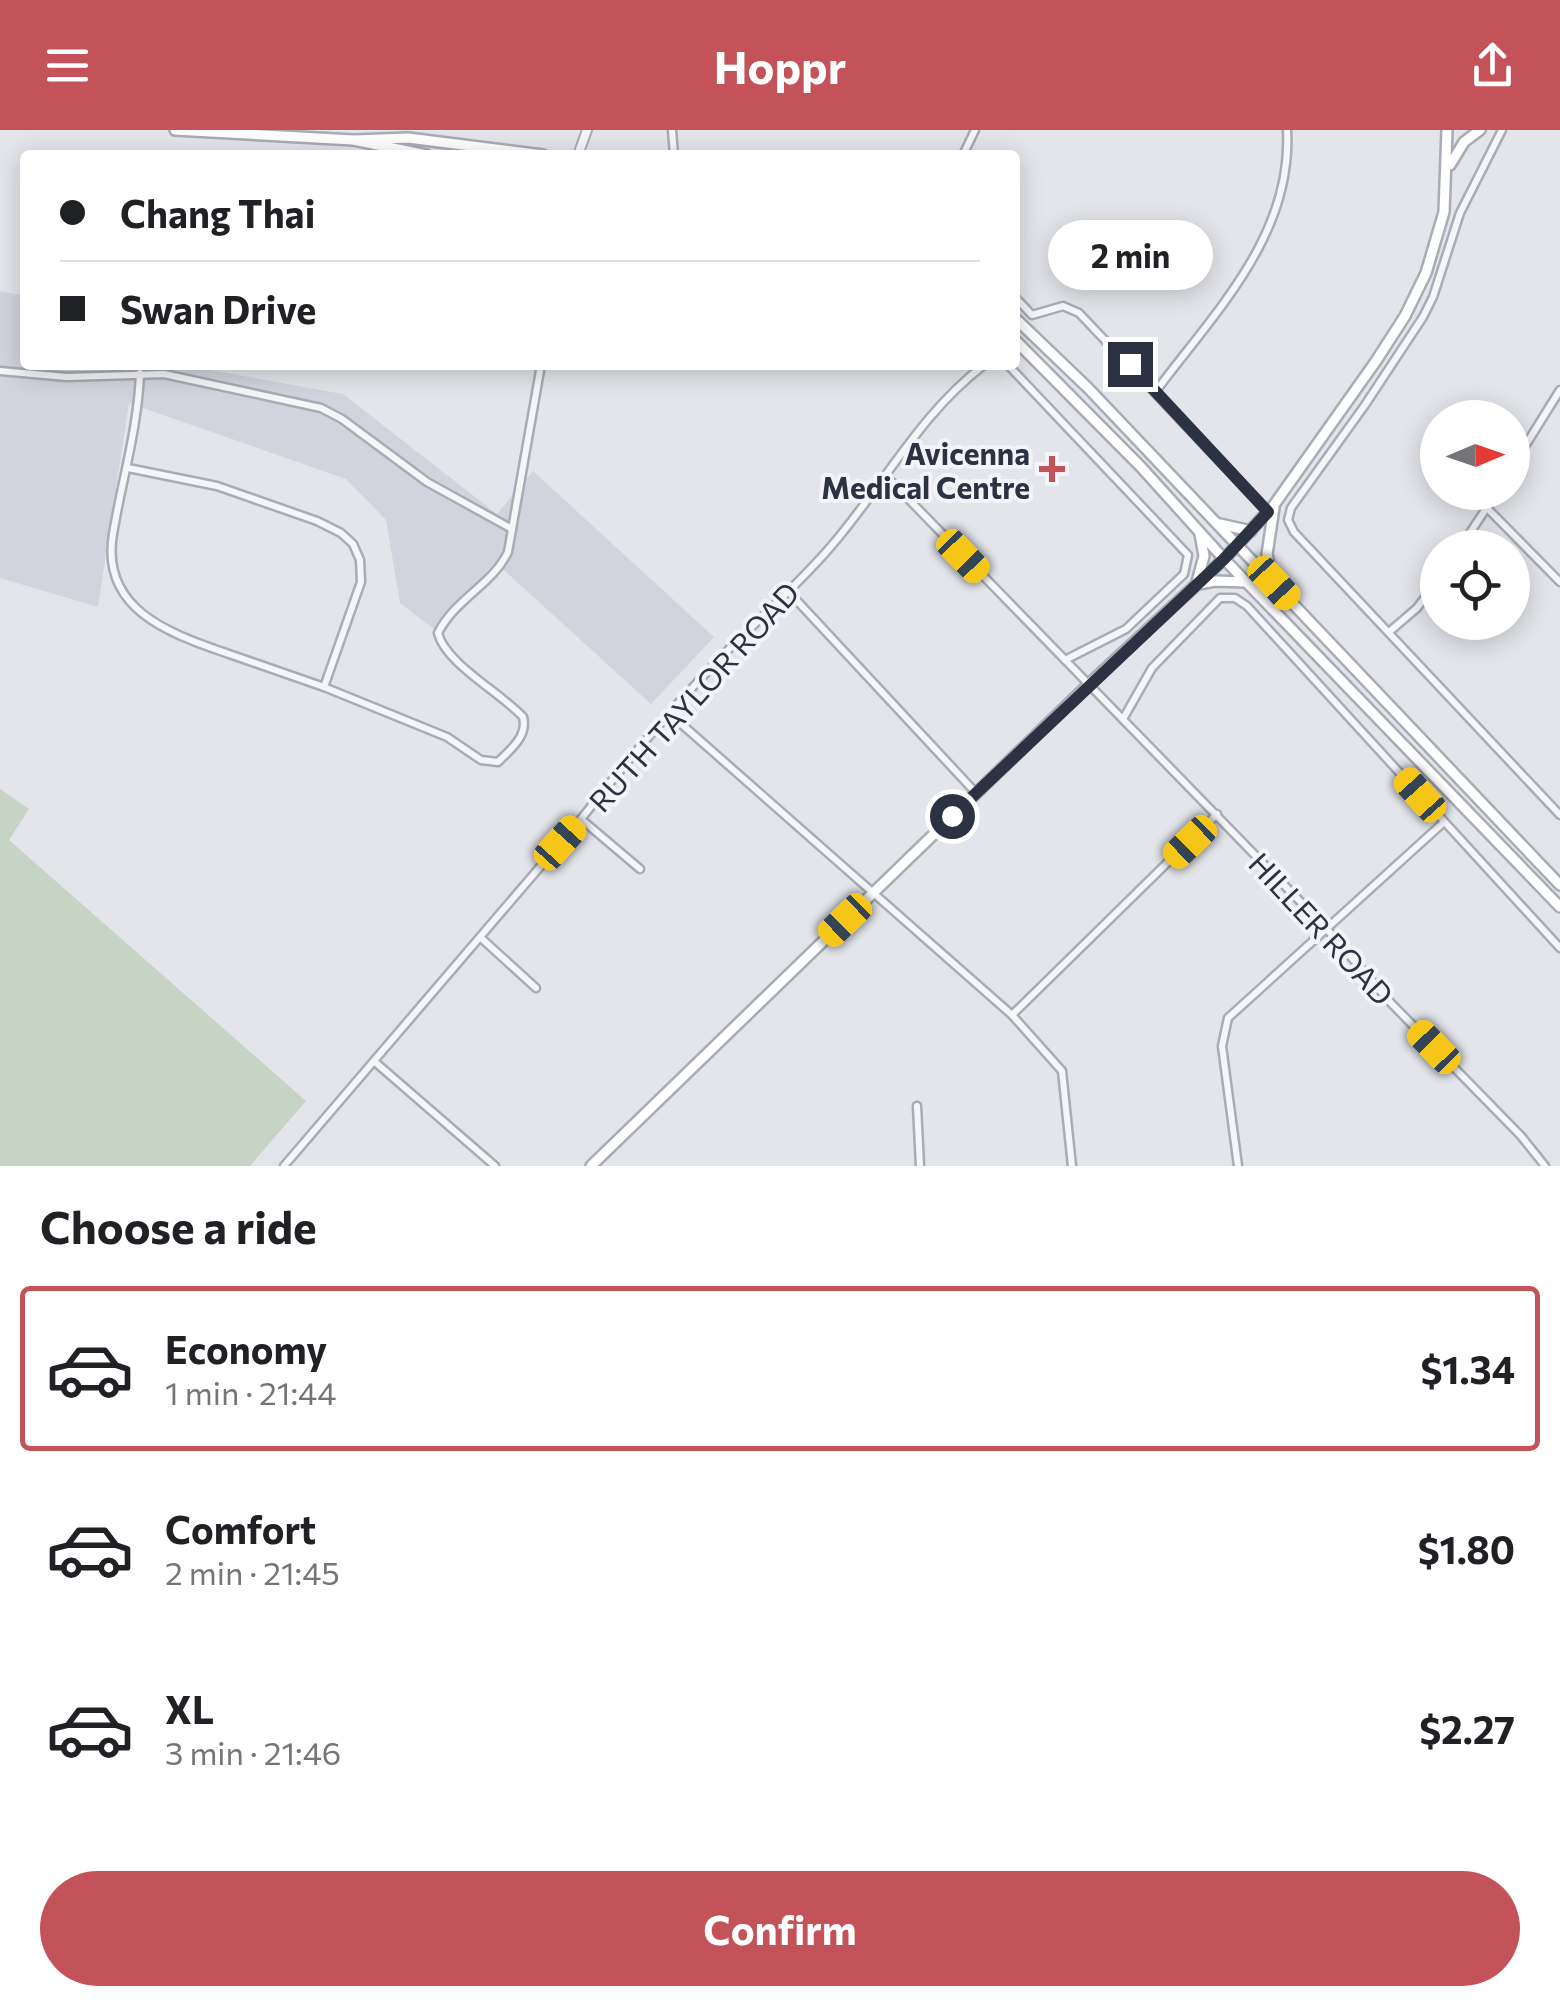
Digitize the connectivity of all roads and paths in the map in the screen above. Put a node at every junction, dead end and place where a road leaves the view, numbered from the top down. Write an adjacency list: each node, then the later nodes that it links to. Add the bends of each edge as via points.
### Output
1 (176, 130): 6 (main road)
2 (1287, 130): 19 (street, via 1283,190 1268,233)
3 (1447, 130): 9 (main road)
4 (1480, 130): 9 (main road)
5 (1502, 130): 21 (street, via 1460,213 1433,297)
6 (353, 140): 7 (main road); 8 (main road, via 408,138)
7 (402, 150)
8 (503, 150)
9 (1447, 170): 20 (main road, via 1444,212 1426,272)
10 (1020, 302): 19 (street, via 1032,315 1062,306 1080,312)
11 (1020, 323): 27 (main road)
12 (1020, 345): 30 (main road)
13 (540, 370): 28 (street)
14 (979, 370): 24 (street, RUTH TAYLOR ROAD, via 922,423)
15 (1013, 370): 40 (street, via 1181,546 1188,563 1172,587 1116,637)
16 (0, 371): 17 (street)
17 (140, 374): 23 (street); 28 (street, via 182,376 320,408 428,482)
18 (1560, 390): 22 (street)
19 (1156, 391): 25 (street)
20 (1337, 414): 21 (street); 25 (main road)
21 (1351, 424): 39 (street, via 1288,520)
22 (1530, 438)
23 (128, 468): 42 (street, via 112,546 118,581 140,613 170,633); 42 (street, via 217,486 317,521 353,544 361,582)
24 (887, 478): 37 (street, RUTH TAYLOR ROAD); 40 (street, HILLER ROAD)
25 (1271, 508): 29 (main road); 35 (main road, via 1267,554)
26 (1489, 510): 34 (street)
27 (1214, 522): 29 (main road); 31 (main road)
28 (512, 528): 42 (street, via 503,562 438,633 455,658 523,716 522,736 498,762)
29 (1251, 531): 31 (main road)
30 (1200, 533): 32 (main road); 36 (main road, via 1204,556)
31 (1237, 545): 32 (main road); 35 (main road)
32 (1224, 559): 33 (main road); 36 (main road)
33 (1246, 582): 36 (main road); 53 (main road)
34 (1560, 582)
35 (1274, 583): 51 (main road)
36 (1196, 585): 41 (main road)
37 (787, 590): 43 (street, RUTH TAYLOR ROAD); 45 (street)
38 (1420, 604): 39 (street)
39 (1389, 632): 47 (street)
40 (1064, 660): 41 (street, HILLER ROAD)
41 (1088, 685): 44 (street, HILLER ROAD); 45 (main road)
42 (324, 687)
43 (670, 714): 48 (street, RUTH TAYLOR ROAD); 52 (street)
44 (1122, 719): 46 (street, HILLER ROAD); 49 (street, via 1152,668 1220,598 1235,598)
45 (976, 792): 52 (main road)
46 (1216, 814): 54 (street, HILLER ROAD); 58 (street)
47 (1560, 816)
48 (582, 819): 50 (street); 55 (street, RUTH TAYLOR ROAD)
49 (1444, 822): 54 (street); 56 (street)
50 (640, 869)
51 (1560, 884)
52 (874, 892): 58 (street); 63 (main road)
53 (1560, 907)
54 (1325, 928): 66 (street, via 1234,1011 1223,1030); 67 (street, HILLER ROAD)
55 (480, 936): 57 (street); 59 (street, RUTH TAYLOR ROAD)
56 (1560, 948)
57 (536, 988)
58 (1012, 1016): 65 (street, via 1062,1071)
59 (375, 1062): 61 (street, RUTH TAYLOR ROAD); 62 (street)
60 (918, 1106): 64 (street)
61 (284, 1166)
62 (495, 1166)
63 (591, 1166)
64 (920, 1166)
65 (1072, 1166)
66 (1238, 1166)
67 (1545, 1166)

